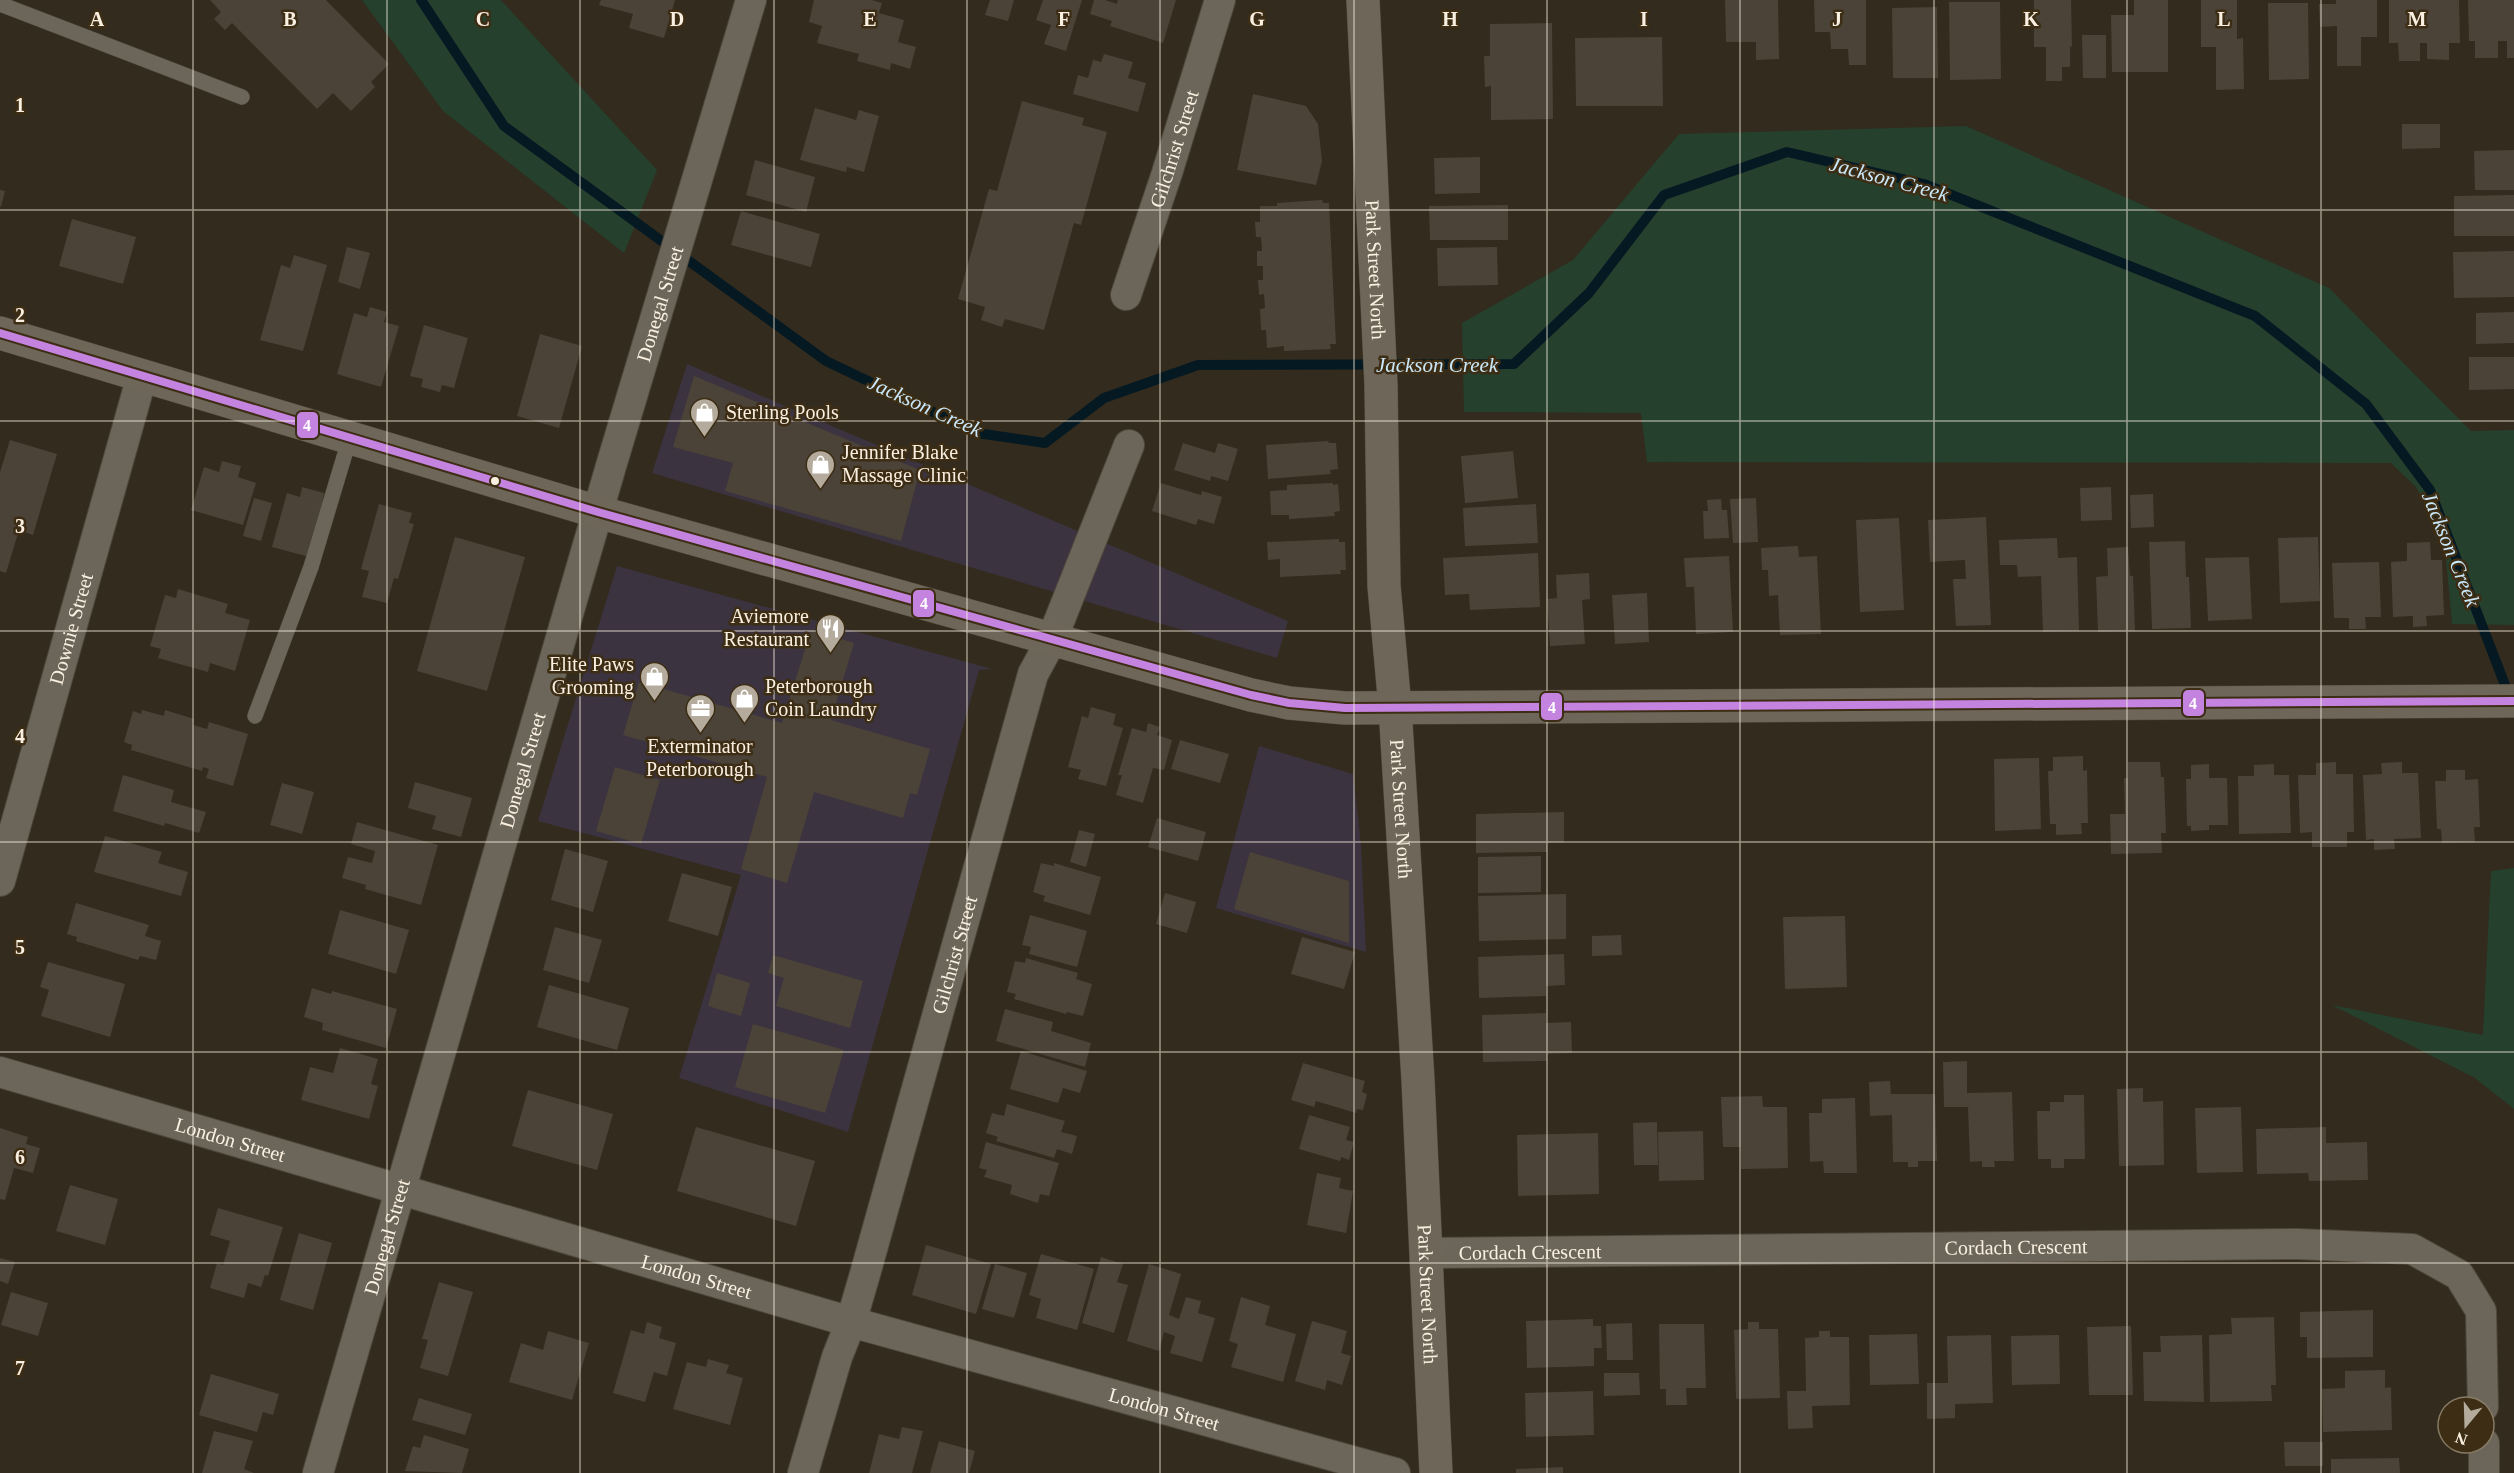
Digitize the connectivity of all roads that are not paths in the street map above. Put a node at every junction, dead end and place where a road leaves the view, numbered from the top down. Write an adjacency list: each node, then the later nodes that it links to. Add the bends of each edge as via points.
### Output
1 (752, 0): 11 (street, Donegal Street)
2 (1220, 0): 6 (street, Gilchrist Street)
3 (1363, 0): 14 (street, Park Street North, via 1381,385 1384,586)
4 (0, 4): 5 (lane)
5 (242, 97)
6 (1126, 295)
7 (0, 333): 8 (street)
8 (142, 376): 9 (street); 16 (street, Downie Street)
9 (350, 437): 11 (street); 15 (lane, via 311,567)
10 (1129, 445): 12 (street, Gilchrist Street)
11 (598, 512): 12 (street); 18 (street, Donegal Street)
12 (1052, 639): 14 (street, via 1267,699 1345,708); 20 (street, Gilchrist Street, via 1033,674)
13 (2514, 701): 14 (street)
14 (1395, 707): 19 (street, Park Street North)
15 (255, 716)
16 (0, 881)
17 (0, 1072): 18 (street, London Street)
18 (399, 1191): 20 (street, London Street); 23 (street, Donegal Street)
19 (1426, 1253): 21 (street, Cordach Crescent, via 2298,1244 2412,1249 2459,1275 2481,1311); 26 (street, Park Street North)
20 (851, 1322): 24 (street, Gilchrist Street); 25 (street, London Street)
21 (2483, 1395)
22 (2484, 1455): 27 (street)
23 (318, 1473)
24 (803, 1473)
25 (1395, 1473)
26 (1436, 1473)
27 (2484, 1473)

